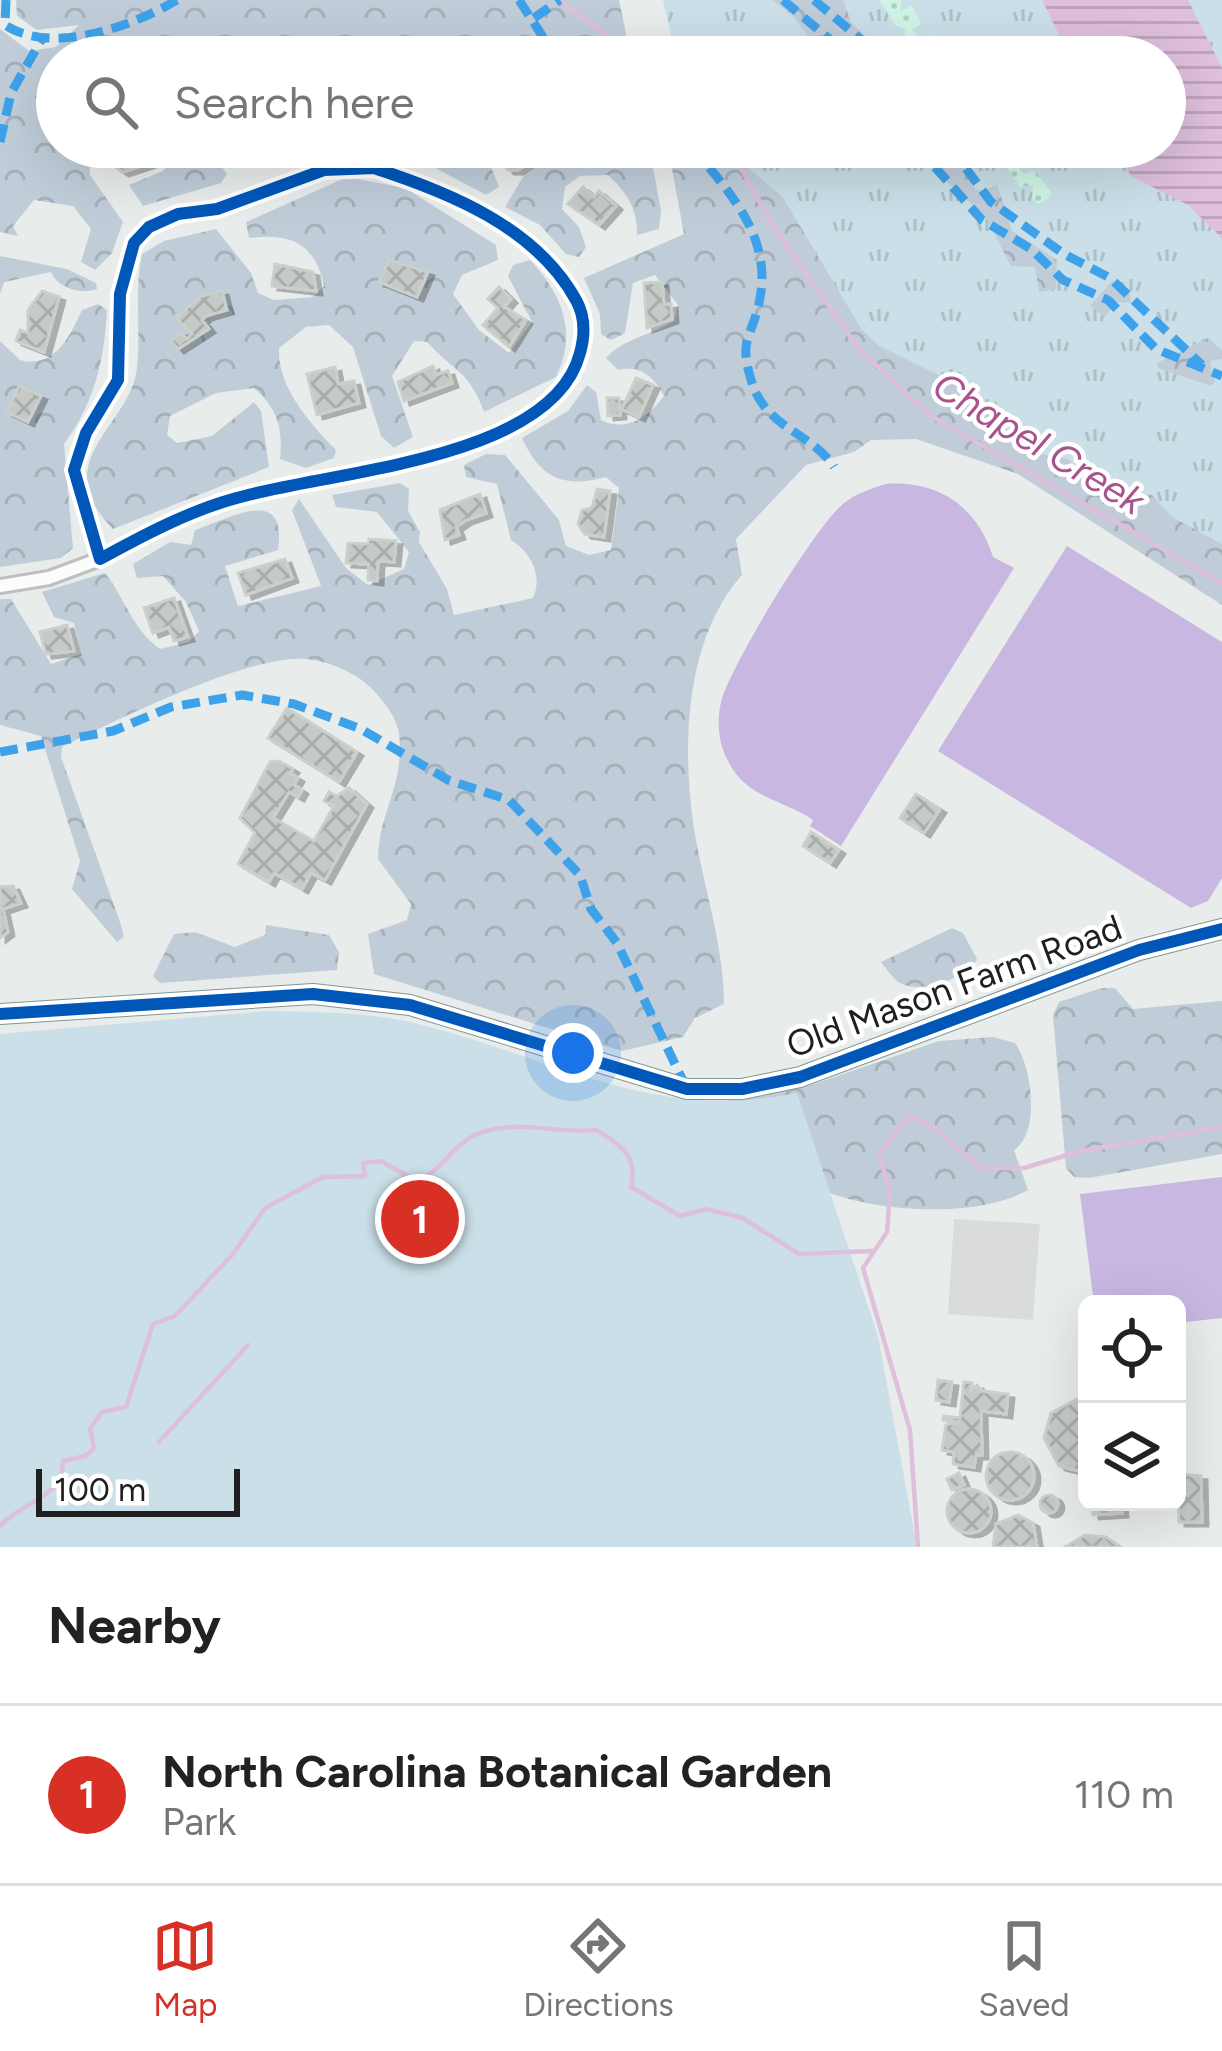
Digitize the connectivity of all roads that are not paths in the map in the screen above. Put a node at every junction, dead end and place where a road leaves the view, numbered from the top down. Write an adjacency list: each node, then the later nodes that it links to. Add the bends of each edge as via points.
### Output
1 (100, 559): 1 (street, via 228,500 424,460 553,402 575,372 584,338 567,283 521,238 443,190 374,168 324,170 161,220 124,263 118,380 74,470); 2 (street)
2 (0, 586)
3 (1222, 929): 4 (street, Old Mason Farm Road, via 1139,950 800,1077 742,1089 687,1089 410,1005 313,994)
4 (0, 1014)

